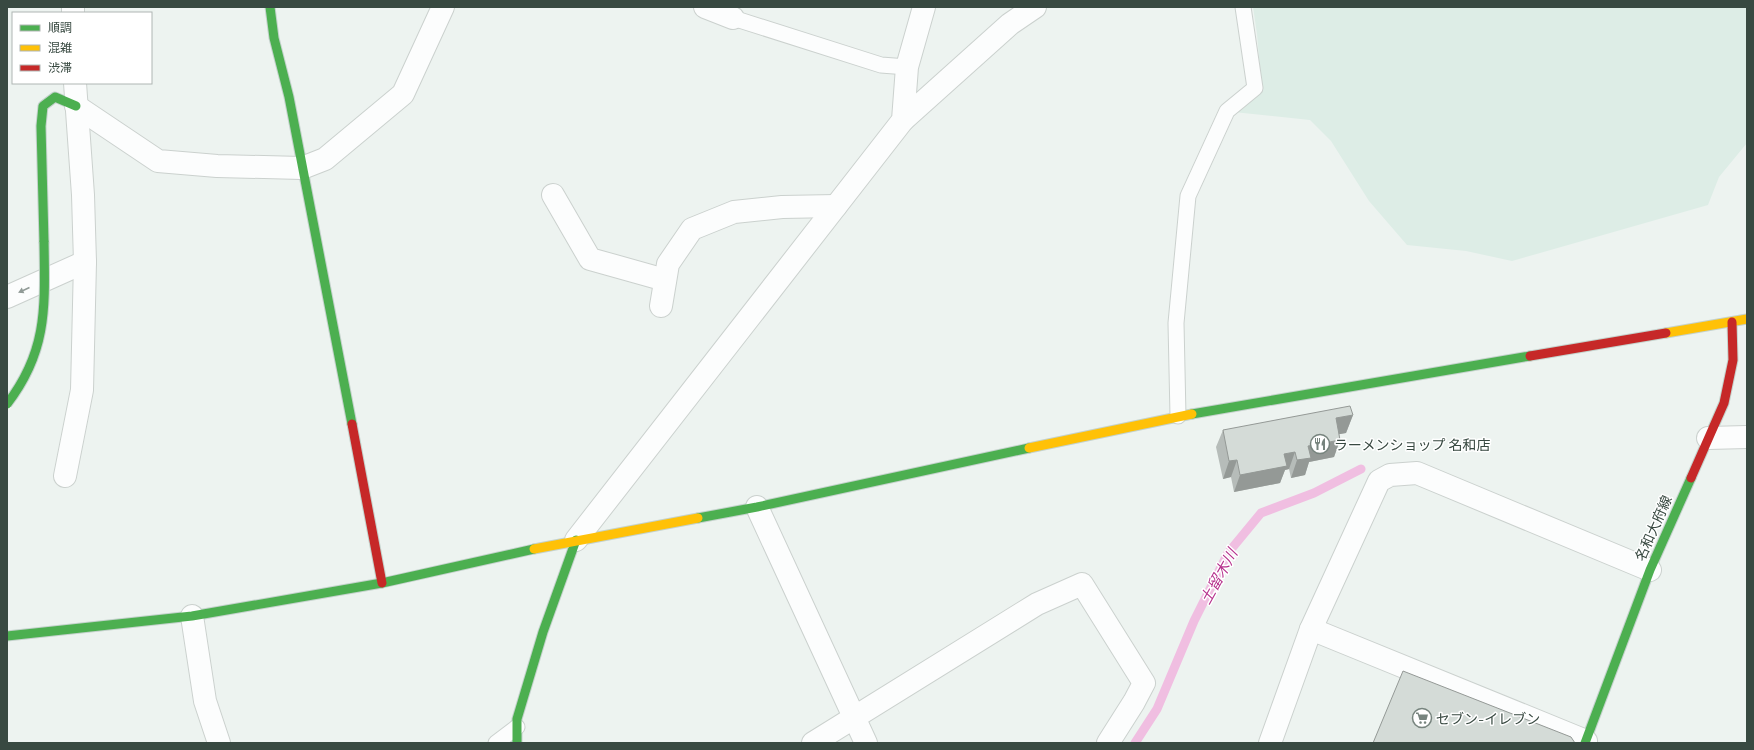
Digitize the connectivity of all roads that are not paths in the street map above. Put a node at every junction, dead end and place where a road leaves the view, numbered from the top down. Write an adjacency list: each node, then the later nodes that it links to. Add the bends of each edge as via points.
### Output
1 (270, 7): 12 (street, via 274,38 289,97)
2 (443, 7): 12 (street, via 403,94 325,159)
3 (705, 7): 7 (street)
4 (924, 7): 8 (street)
5 (1035, 7): 11 (street, via 1010,24)
6 (1243, 7): 22 (lane, via 1256,88 1227,111 1188,196 1176,322)
7 (733, 18): 8 (lane, via 881,65)
8 (907, 67): 11 (street)
9 (75, 84): 10 (street)
10 (76, 106): 12 (street, via 158,161 217,166); 15 (street); 21 (street, bridge, via 55,97 43,106 41,126 45,301 40,344 32,366)
11 (903, 120): 14 (street)
12 (302, 168): 29 (street)
13 (553, 195): 16 (street, via 590,259)
14 (836, 206): 16 (street, via 782,207 734,212 692,229 668,264); 27 (street)
15 (85, 262): 17 (street, one-way to 17); 25 (street, via 82,390)
16 (665, 280): 18 (street)
17 (7, 297)
18 (661, 306)
19 (1747, 319): 20 (street)
20 (1732, 322): 22 (street); 24 (street, 名和大府線, via 1733,360 1724,403)
21 (7, 404)
22 (1178, 416): 26 (street)
23 (1747, 436): 24 (street)
24 (1708, 438): 28 (street, 名和大府線)
25 (65, 476)
26 (757, 507): 27 (street); 33 (street)
27 (576, 540): 29 (street); 34 (street, via 543,632 517,719)
28 (1650, 570): 31 (street, via 1417,473 1390,475 1379,482); 35 (street, 名和大府線)
29 (382, 583): 30 (street)
30 (192, 616): 32 (street); 36 (street, via 205,702)
31 (1311, 629): 35 (street); 42 (street)
32 (7, 636)
33 (854, 718): 39 (street); 40 (street); 41 (street, via 1037,604 1082,584 1144,683)
34 (517, 727): 37 (lane); 38 (street)
35 (1585, 742)
36 (219, 743)
37 (496, 743)
38 (517, 743)
39 (813, 743)
40 (866, 743)
41 (1108, 743)
42 (1270, 743)

